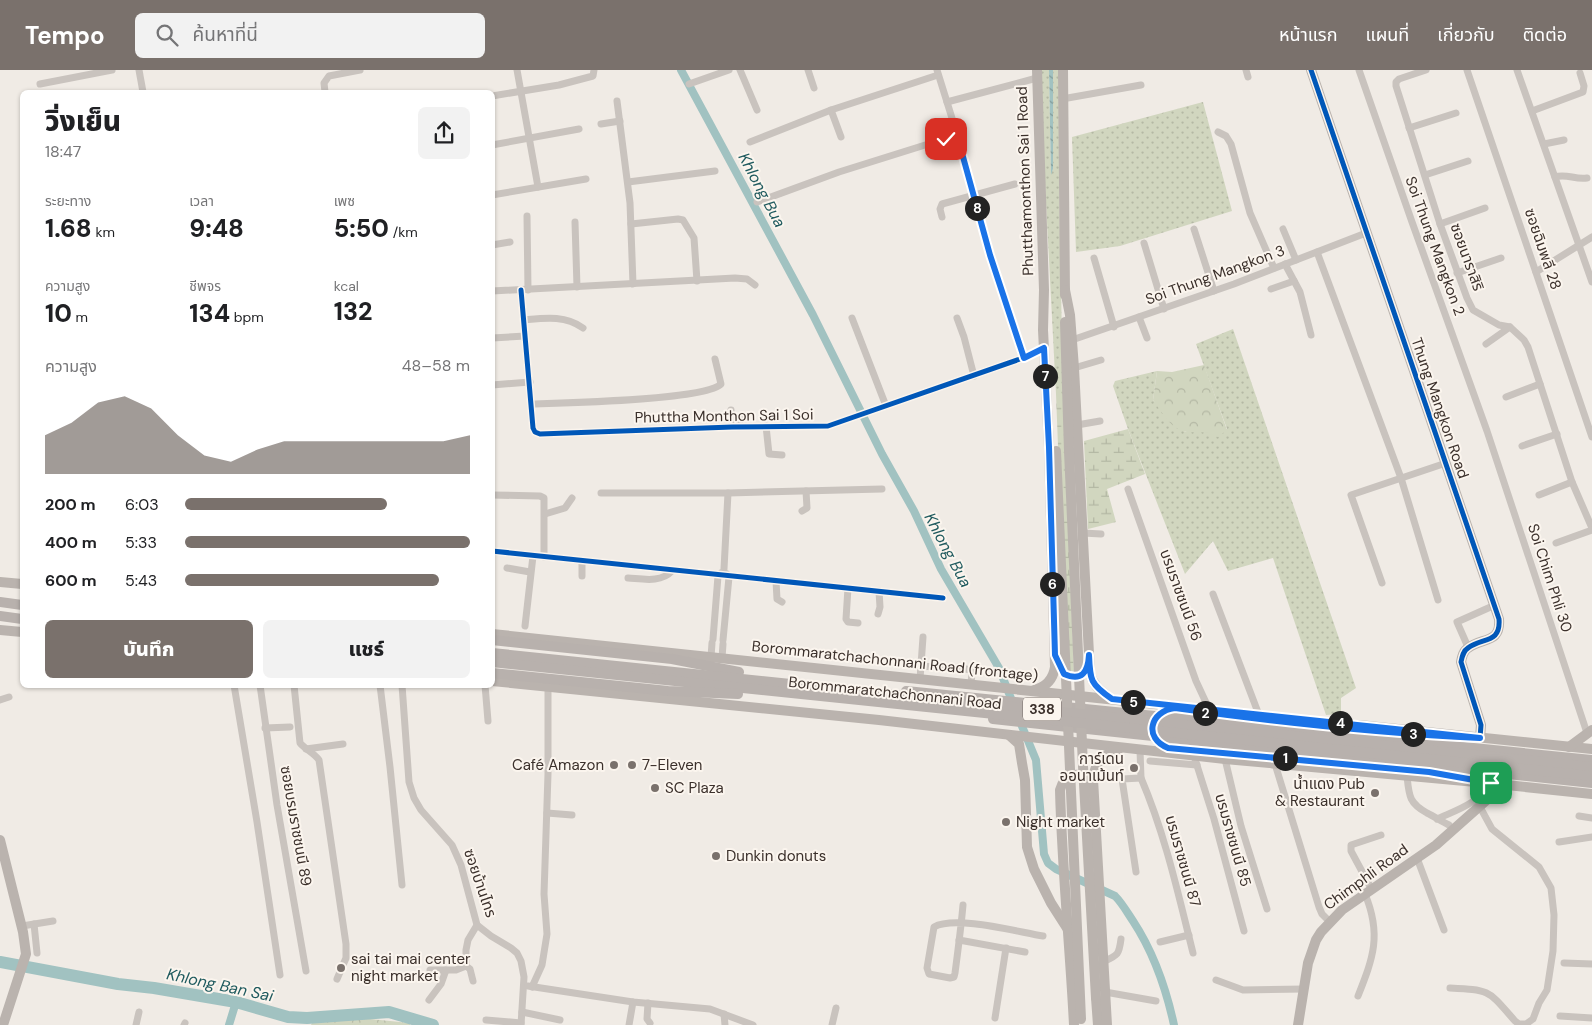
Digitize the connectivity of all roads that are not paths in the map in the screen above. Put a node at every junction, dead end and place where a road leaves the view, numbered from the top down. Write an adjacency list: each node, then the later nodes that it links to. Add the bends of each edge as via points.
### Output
1 (112, 70): 18 (street)
2 (139, 70): 22 (street)
3 (360, 70): 23 (street, via 329,76)
4 (517, 70): 24 (street)
5 (594, 70): 24 (street, via 594,76)
6 (729, 70): 19 (street)
7 (740, 70): 29 (street)
8 (808, 70): 21 (street)
9 (1063, 70): 26 (main road)
10 (1311, 70): 65 (main road, Thung Mangkon Road)
11 (1359, 70): 124 (street, Soi Thung Mangkon 2)
12 (1426, 70): 35 (street, ซอยนาราสิริ, via 1396,82)
13 (1467, 70): 77 (street, ซอยฉิมพลี 28)
14 (1517, 70): 31 (street)
15 (938, 72): 28 (street); 30 (street)
16 (1037, 74): 28 (street); 87 (main road, Phutthamonthon Sai 1 Road)
17 (1580, 74): 31 (street, via 1583,92)
18 (40, 84)
19 (689, 84)
20 (1141, 84): 26 (street)
21 (814, 88)
22 (143, 90)
23 (324, 90)
24 (521, 90): 25 (street); 40 (street)
25 (495, 95)
26 (1062, 99): 88 (main road)
27 (618, 101): 33 (street)
28 (947, 102): 38 (street)
29 (756, 110)
30 (831, 110): 39 (street); 42 (street)
31 (1532, 111): 44 (street)
32 (1456, 113): 35 (street)
33 (620, 121): 34 (street); 51 (street)
34 (602, 124)
35 (1409, 128): 47 (street, ซอยนาราสิริ)
36 (579, 130): 40 (street)
37 (1218, 132): 76 (street, via 1231,144 1250,213)
38 (957, 135): 55 (street); 56 (street)
39 (841, 137)
40 (530, 138): 43 (street); 53 (street)
41 (1564, 140): 44 (street)
42 (750, 142)
43 (495, 144)
44 (1544, 144): 48 (street)
45 (1468, 161): 47 (street)
46 (715, 171): 51 (street)
47 (1425, 175): 62 (street, ซอยนาราสิริ)
48 (1555, 177): 49 (street); 70 (street)
49 (1587, 178)
50 (586, 180): 53 (street)
51 (628, 182): 61 (street)
52 (1015, 184): 55 (street)
53 (538, 187): 54 (street)
54 (495, 194)
55 (974, 194): 59 (street, via 942,204); 106 (street, via 1000,290)
56 (757, 202)
57 (1485, 208): 62 (street)
58 (527, 216): 86 (street, Phuttha Monthon Sai 1 Soi)
59 (942, 217)
60 (575, 222): 84 (street)
61 (631, 224): 79 (street, via 683,220 694,238); 82 (street)
62 (1440, 224): 78 (street, ซอยนาราสิริ)
63 (1194, 229): 90 (street)
64 (1283, 229): 74 (street)
65 (1366, 233): 71 (street, Soi Thung Mangkon 3); 129 (main road, Thung Mangkon Road)
66 (1592, 237): 70 (street)
67 (510, 242): 69 (street)
68 (1144, 243): 91 (street)
69 (495, 245)
70 (1579, 245): 77 (street); 81 (street)
71 (1317, 252): 74 (street, Soi Thung Mangkon 3); 130 (street)
72 (1094, 258): 96 (street)
73 (1501, 258): 78 (street)
74 (1296, 260): 75 (street, Soi Thung Mangkon 3)
75 (1285, 264): 76 (street, Soi Thung Mangkon 3); 80 (street)
76 (1274, 268): 90 (street, Soi Thung Mangkon 3)
77 (1536, 272): 126 (street, ซอยฉิมพลี 28)
78 (1457, 273): 97 (street, ซอยนาราสิริ, via 1473,310 1499,325)
79 (697, 280): 82 (street); 83 (street, via 742,278 751,280)
80 (1294, 281): 85 (street); 99 (street, via 1303,300)
81 (1592, 282)
82 (633, 284): 84 (street)
83 (755, 285)
84 (577, 287): 86 (street)
85 (1271, 289)
86 (525, 290): 89 (street); 95 (street, Phuttha Monthon Sai 1 Soi)
87 (1044, 290): 105 (main road, Phutthamonthon Sai 1 Road); 304 (main road, Phutthamonthon Sai 1 Road, bridge, via 1056,451)
88 (1065, 290): 103 (main road); 313 (main road, bridge, via 1082,756)
89 (495, 291)
90 (1214, 291): 91 (street, Soi Thung Mangkon 3)
91 (1164, 309): 92 (street, Soi Thung Mangkon 3)
92 (1139, 317): 96 (street, Soi Thung Mangkon 3); 102 (street)
93 (852, 318): 116 (street)
94 (957, 318): 110 (street)
95 (524, 320): 98 (street, via 560,318); 100 (street, Phuttha Monthon Sai 1 Soi)
96 (1114, 327): 103 (street, Soi Thung Mangkon 3)
97 (1510, 327): 104 (street); 112 (street, ซอยนาราสิริ, via 1528,347)
98 (582, 328)
99 (1311, 335)
100 (525, 336): 101 (street); 111 (street, Phuttha Monthon Sai 1 Soi)
101 (495, 338)
102 (1147, 338)
103 (1072, 340): 109 (main road)
104 (1486, 344)
105 (1044, 348): 106 (street, Phuttha Monthon Sai 1 Soi); 186 (main road, Phutthamonthon Sai 1 Road)
106 (1024, 358): 110 (street, Phuttha Monthon Sai 1 Soi)
107 (715, 359): 115 (street, via 722,384 707,390 651,398)
108 (1101, 360): 109 (street)
109 (1074, 368): 120 (main road)
110 (974, 376): 116 (street, Phuttha Monthon Sai 1 Soi)
111 (530, 382): 113 (street); 115 (street, Phuttha Monthon Sai 1 Soi)
112 (1540, 384): 114 (street); 125 (street, ซอยนาราสิริ)
113 (495, 385)
114 (1506, 397)
115 (532, 404): 122 (street, Phuttha Monthon Sai 1 Soi, via 533,428 540,434)
116 (886, 406): 121 (street, Phuttha Monthon Sai 1 Soi, via 836,425)
117 (731, 410): 122 (street)
118 (747, 417): 123 (street, via 739,417)
119 (1100, 421): 120 (street)
120 (1077, 425): 143 (main road)
121 (766, 426): 123 (street, Phuttha Monthon Sai 1 Soi); 128 (street, via 769,454)
122 (732, 427): 123 (street, Phuttha Monthon Sai 1 Soi)
123 (740, 427)
124 (1487, 430): 216 (street, Soi Chim Phli 30)
125 (1556, 434): 127 (street); 131 (street, ซอยนาราสิริ)
126 (1592, 437)
127 (1522, 446)
128 (782, 455)
129 (1446, 462): 130 (street); 172 (main road, Thung Mangkon Road)
130 (1401, 478): 160 (street, via 1351,495); 168 (street)
131 (1572, 482): 138 (street); 142 (street, ซอยนาราสิริ)
132 (882, 489): 134 (street)
133 (1128, 489): 211 (street, บรมราชชนนี 56)
134 (806, 490): 136 (street); 140 (street, via 808,505)
135 (601, 492): 136 (street)
136 (728, 493): 151 (street)
137 (495, 495): 141 (street, via 540,496 544,498)
138 (1539, 495)
139 (572, 498): 141 (street, via 564,508)
140 (802, 511)
141 (545, 514): 148 (street)
142 (1592, 529): 145 (street)
143 (1083, 533): 144 (street); 187 (main road)
144 (1101, 534)
145 (1556, 543)
146 (495, 552): 147 (street)
147 (533, 556): 148 (street); 153 (street)
148 (544, 558): 149 (street)
149 (582, 562): 152 (street); 154 (street)
150 (507, 568): 153 (street)
151 (724, 569): 155 (street); 156 (street)
152 (672, 571): 155 (street); 157 (street, via 652,580)
153 (530, 572): 177 (street)
154 (582, 576)
155 (718, 576): 156 (street); 188 (street)
156 (729, 577): 158 (street); 189 (street)
157 (628, 578)
158 (776, 581): 162 (street); 170 (street, via 776,599)
159 (0, 582): 161 (main road)
160 (1382, 583)
161 (20, 584)
162 (848, 588): 163 (street); 176 (street, via 846,619)
163 (879, 592): 166 (street); 173 (street)
164 (1214, 594): 212 (street)
165 (0, 597): 167 (main road)
166 (942, 598)
167 (20, 599)
168 (1438, 600)
169 (0, 602): 171 (main road)
170 (782, 602)
171 (20, 605)
172 (1495, 605): 184 (main road, Thung Mangkon Road, via 1500,619 1498,632); 184 (street, via 1457,622)
173 (878, 614)
174 (0, 615): 175 (main road)
175 (20, 617)
176 (858, 623)
177 (525, 626)
178 (0, 630): 179 (main road)
179 (20, 632)
180 (495, 634): 188 (main road, Borommaratchachonnani Road (frontage) / 338)
181 (923, 637): 192 (street)
182 (495, 640): 207 (main road, bridge, via 672,659)
183 (495, 648): 227 (main road, Borommaratchachonnani Road / 338)
184 (1468, 648): 218 (main road, via 1461,668 1481,725)
185 (495, 653): 207 (main road, 338, bridge)
186 (1055, 655): 187 (main road, via 1064,674 1078,677 1089,666); 206 (main road, Phutthamonthon Sai 1 Road, via 1052,678 1046,686)
187 (1089, 655): 209 (main road, via 1092,682)
188 (711, 657): 189 (main road, Borommaratchachonnani Road (frontage) / 338)
189 (722, 658): 196 (main road, Borommaratchachonnani Road (frontage) / 338)
190 (495, 662): 207 (main road, 338, bridge)
191 (495, 666): 235 (main road, Borommaratchachonnani Road / 338)
192 (921, 666): 194 (street); 196 (street)
193 (958, 667): 198 (street, via 972,672)
194 (948, 668)
195 (495, 673): 207 (main road, bridge, via 668,691)
196 (920, 679): 198 (main road, Borommaratchachonnani Road (frontage) / 338)
197 (495, 681): 199 (main road, 338)
198 (971, 684): 206 (main road, Borommaratchachonnani Road (frontage) / 338)
199 (548, 686): 217 (main road, 338); 239 (street)
200 (235, 688): 280 (street)
201 (260, 688): 215 (street, ซอยบรมราชชนนี 89)
202 (294, 688): 222 (street, via 300,743)
203 (380, 688): 251 (street)
204 (402, 688): 259 (street, ซอยบ้านไทร, via 414,798 452,845)
205 (485, 688): 213 (street)
206 (1032, 690): 209 (main road, Borommaratchachonnani Road (frontage) / 338)
207 (811, 691): 230 (main road, 338, bridge, via 966,701); 232 (main road, 338, bridge)
208 (9, 698): 210 (street)
209 (1112, 699): 211 (main road, Borommaratchachonnani Road (frontage) / 338)
210 (0, 700)
211 (1209, 710): 212 (main road, Borommaratchachonnani Road (frontage) / 338)
212 (1259, 714): 218 (main road, Borommaratchachonnani Road (frontage) / 338)
213 (488, 721)
214 (290, 727): 215 (street)
215 (266, 728): 279 (street, ซอยบรมราชชนนี 89)
216 (1589, 732): 220 (main road)
217 (1009, 734): 221 (main road, 338); 261 (main road, via 1018,744 1025,780 1027,848 1051,903)
218 (1480, 738): 220 (main road, Borommaratchachonnani Road (frontage) / 338); 234 (main road, bridge, via 1256,720 1175,708 1160,713 1152,730 1156,740 1168,748 1443,774)
219 (343, 744): 222 (street)
220 (1569, 747): 223 (main road, Borommaratchachonnani Road (frontage) / 338)
221 (1122, 748): 224 (main road, 338); 236 (main road, via 1109,752 1099,761 1094,772)
222 (305, 749): 281 (street, via 319,760 340,896 346,958)
223 (1592, 749)
224 (1140, 750): 226 (main road, 338); 233 (street, บรมราชชนนี 87)
225 (1225, 759): 226 (main road, 338); 229 (main road, 338); 254 (street, via 1241,826)
226 (1196, 760): 228 (street); 263 (street, บรมราชชนนี 85)
227 (1592, 760)
228 (1150, 761)
229 (1275, 764): 231 (main road, 338); 257 (street, via 1319,907)
230 (1592, 767)
231 (1407, 776): 234 (main road, 338); 243 (street, via 1412,802)
232 (1592, 776)
233 (1141, 778): 250 (street, via 1122,780); 264 (street, บรมราชชนนี 87, via 1165,843)
234 (1493, 783): 237 (main road, 338); 238 (main road, Chimphli Road, via 1499,789); 243 (street, via 1475,802)
235 (1592, 784)
236 (1093, 793): 261 (main road, via 1088,779 1077,774 1069,776 1060,790 1061,852); 273 (main road)
237 (1592, 794)
238 (1480, 807): 249 (main road, Chimphli Road); 306 (street, via 1492,830 1539,867 1551,888 1553,951 1547,990 1533,1020)
239 (547, 814): 240 (street); 285 (street, via 544,894 547,941 542,965)
240 (572, 814)
241 (1579, 816): 242 (street)
242 (1592, 818)
243 (1437, 819): 244 (street)
244 (1449, 825)
245 (1381, 835): 252 (street, via 1352,845 1351,851)
246 (1592, 837): 248 (street)
247 (0, 840): 260 (main road)
248 (1559, 842)
249 (1418, 858): 252 (main road, Chimphli Road); 262 (street)
250 (1136, 872)
251 (402, 885)
252 (1368, 892): 257 (main road, Chimphli Road); 289 (street, via 1374,952)
253 (963, 905): 256 (street)
254 (1268, 909)
255 (53, 921): 258 (street)
256 (961, 922): 265 (street); 267 (street); 267 (street, via 934,927 929,974 954,977)
257 (1330, 922): 287 (main road, Chimphli Road, via 1316,940)
258 (34, 924): 260 (street); 272 (street)
259 (478, 925): 276 (street, via 468,940); 284 (street, ซอยบ้านไทร, via 516,952 522,968)
260 (22, 926): 307 (main road, via 26,954)
261 (1068, 928): 304 (main road)
262 (1444, 930)
263 (1244, 931)
264 (1188, 935): 268 (street); 271 (street, บรมราชชนนี 87)
265 (1043, 936)
266 (1121, 939): 273 (street, via 1116,956)
267 (959, 940): 269 (street)
268 (1160, 942)
269 (1006, 948): 270 (street); 299 (street)
270 (1025, 952)
271 (1193, 952)
272 (38, 953)
273 (1103, 962): 288 (main road)
274 (1564, 963): 275 (street)
275 (1592, 964)
276 (466, 966): 278 (street); 283 (street)
277 (430, 970): 278 (street)
278 (446, 970): 290 (street, via 441,984)
279 (306, 971)
280 (280, 975)
281 (337, 979)
282 (1216, 980): 287 (street, via 1243,990)
283 (473, 981)
284 (523, 985): 285 (street); 296 (street, ซอยบ้านไทร)
285 (532, 986): 292 (street)
286 (1450, 988): 306 (street, via 1484,991 1493,996)
287 (1304, 989): 315 (main road, Chimphli Road)
288 (1105, 992): 291 (street); 314 (main road)
289 (1358, 996)
290 (429, 1000)
291 (1156, 1001)
292 (634, 1002): 293 (street); 309 (street)
293 (648, 1003): 297 (street, via 710,1009); 303 (street, via 647,1020)
294 (836, 1008): 312 (street)
295 (139, 1012): 308 (street)
296 (522, 1012): 302 (street); 305 (street, ซอยบ้านไทร)
297 (724, 1014): 310 (street); 311 (street)
298 (1560, 1016): 300 (street)
299 (995, 1018)
300 (1592, 1018)
301 (486, 1020): 305 (street)
302 (560, 1020)
303 (650, 1023)
304 (1078, 1023)
305 (521, 1024)
306 (1519, 1024)
307 (4, 1025)
308 (136, 1025)
309 (629, 1025)
310 (725, 1025)
311 (753, 1025)
312 (832, 1025)
313 (1098, 1025)
314 (1107, 1025)
315 (1298, 1025)

